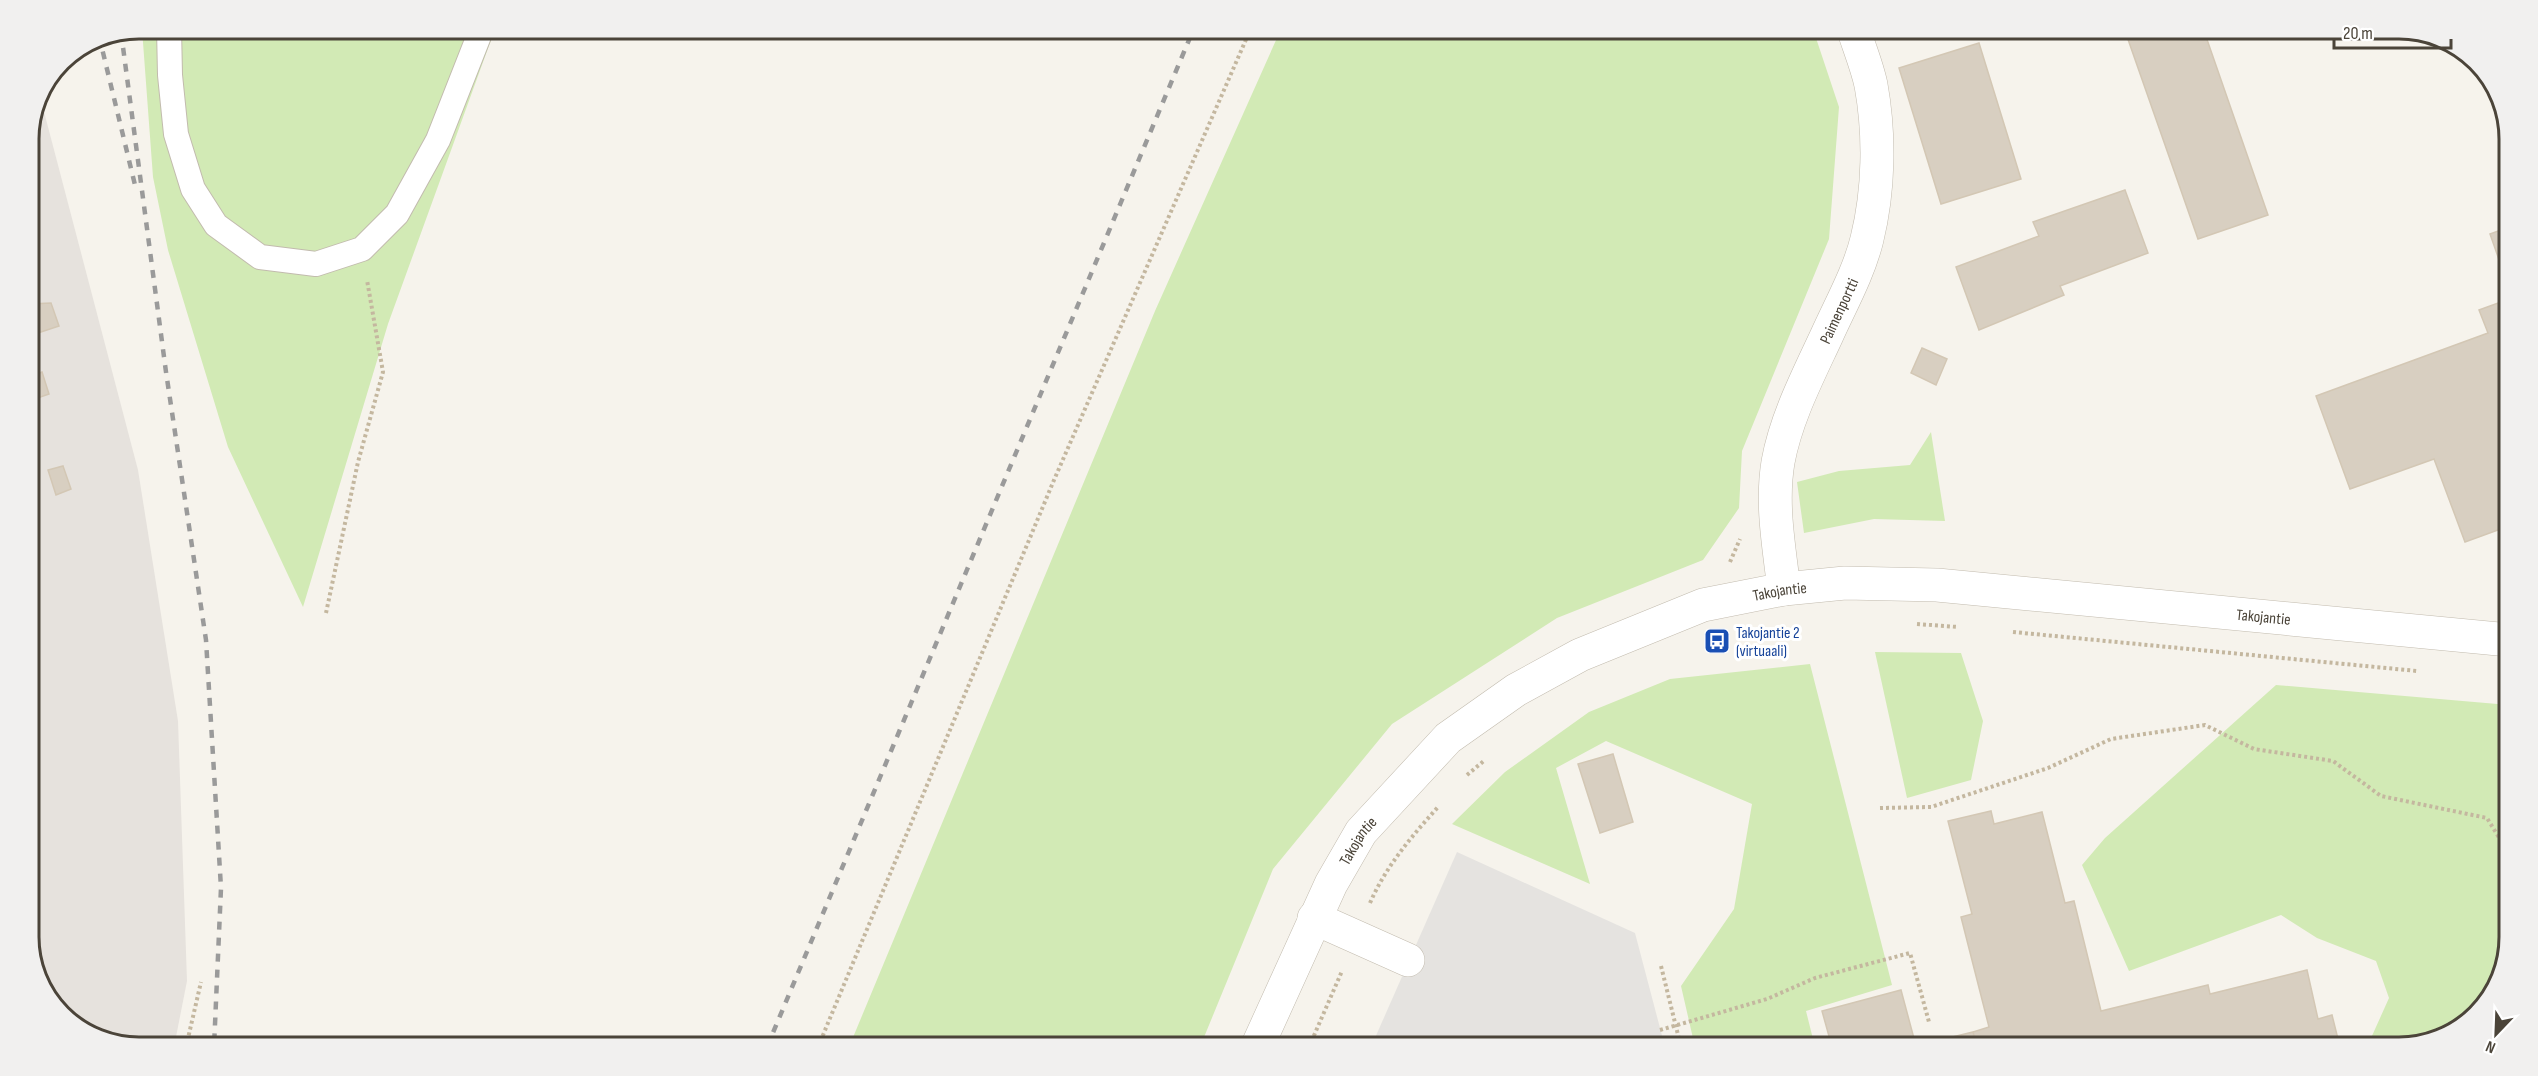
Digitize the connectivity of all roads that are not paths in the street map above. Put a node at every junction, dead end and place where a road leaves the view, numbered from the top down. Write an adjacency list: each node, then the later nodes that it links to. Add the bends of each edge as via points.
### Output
1 (169, 39): 2 (lane, via 176,134 193,189 216,225 260,257 316,264 362,249 397,214 438,140)
2 (478, 39)
3 (1856, 39): 4 (street, Paimenportti, via 1870,84 1876,129 1872,206 1867,239 1851,284 1799,396 1778,462 1775,495)
4 (1784, 589): 5 (street, Takojantie, via 1845,583 1937,585); 6 (street, Takojantie, via 1703,605 1581,654 1516,690 1448,738 1361,832)
5 (2499, 639)
6 (1314, 918): 7 (street); 8 (street, Takojantie)
7 (1408, 960)
8 (1261, 1037)

